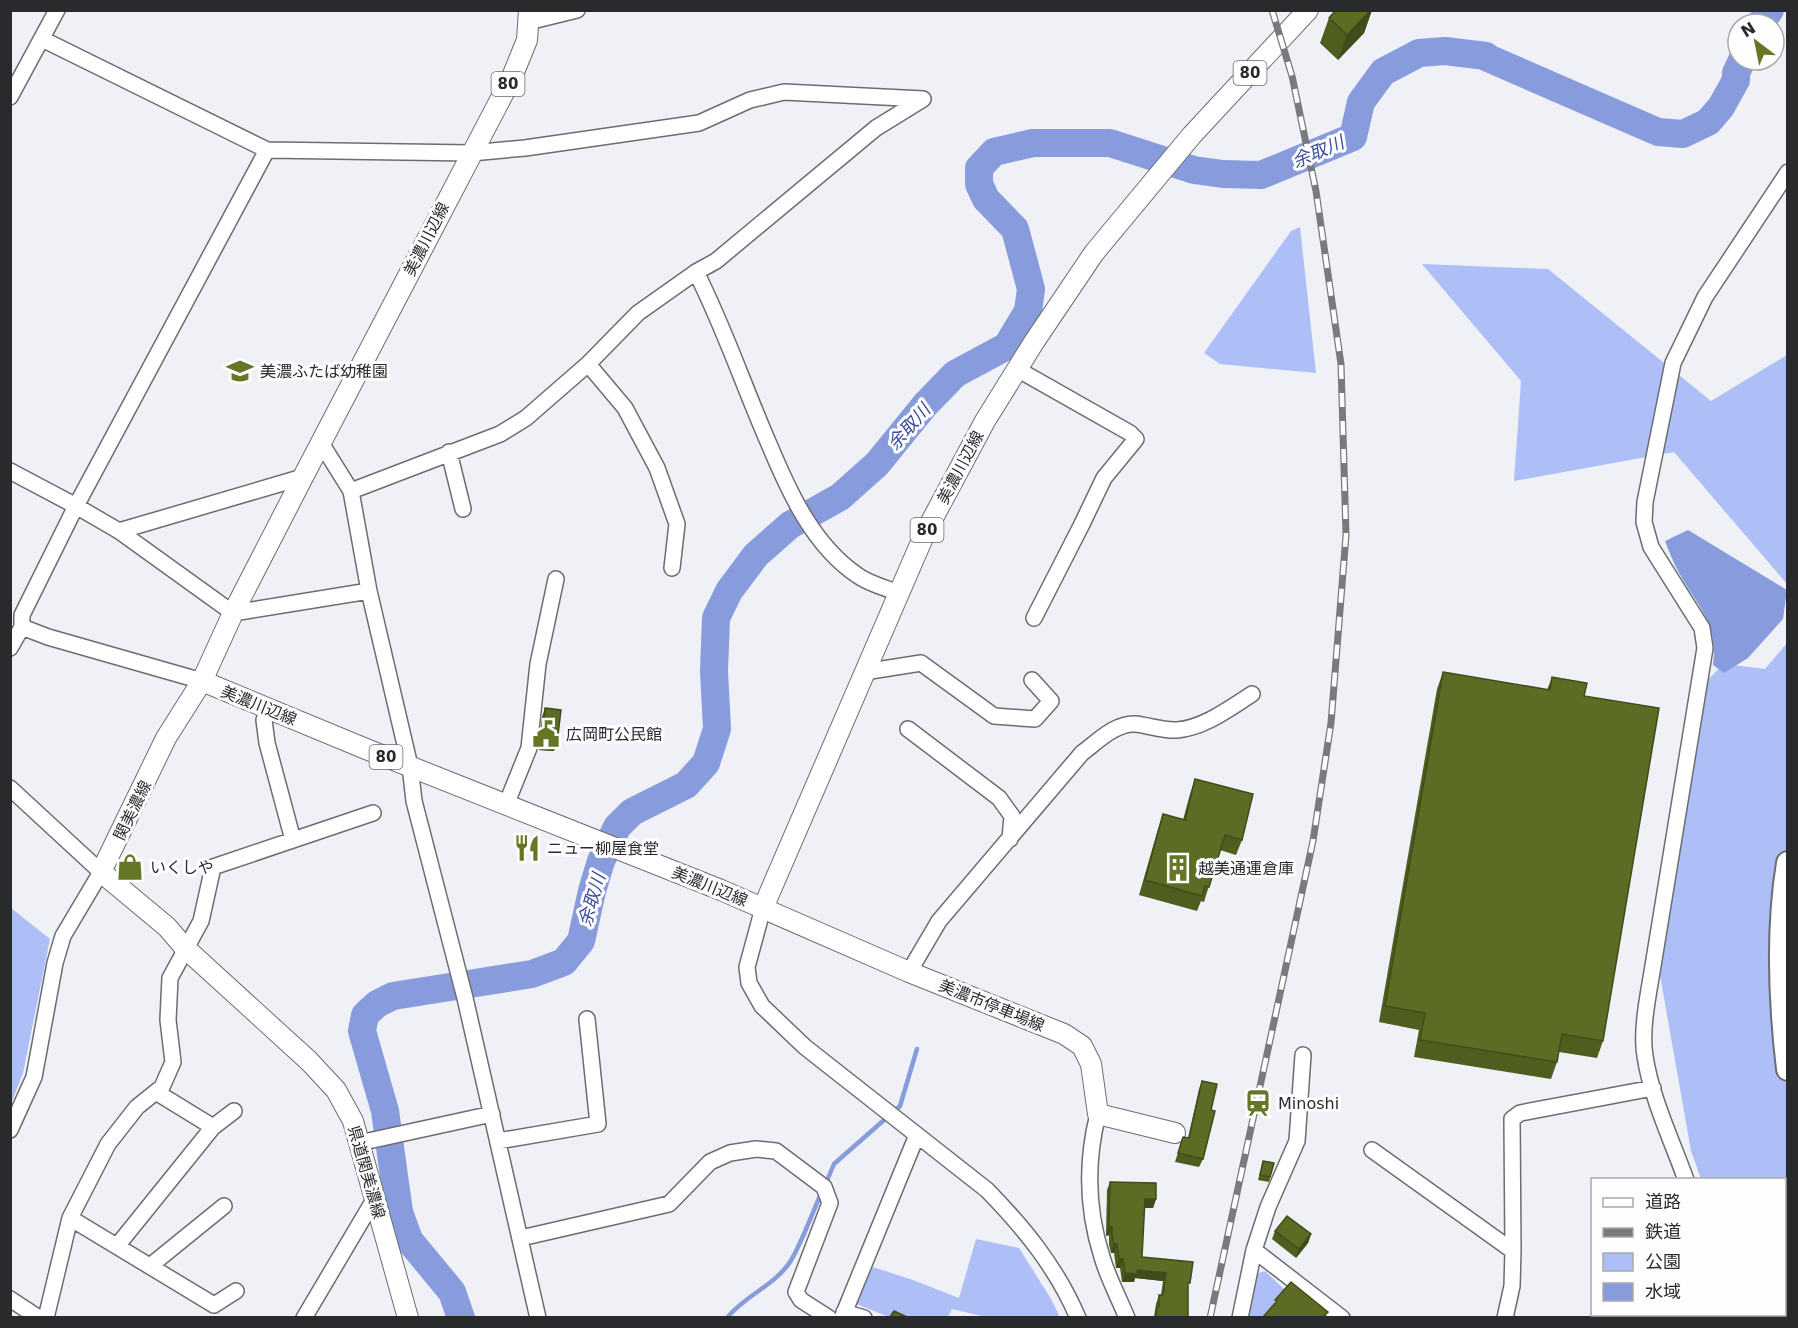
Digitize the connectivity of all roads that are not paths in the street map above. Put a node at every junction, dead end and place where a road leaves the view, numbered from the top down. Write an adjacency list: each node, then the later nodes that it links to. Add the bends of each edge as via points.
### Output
1 (57, 10): 5 (street)
2 (577, 10): 4 (street)
3 (1308, 10): 12 (main road, 美濃川辺線 / 80, via 1150,184 1082,269)
4 (529, 16): 8 (main road, 美濃川辺線 / 80, via 527,40 512,77)
5 (42, 39): 6 (street); 7 (street)
6 (10, 97)
7 (267, 150): 8 (street); 18 (street)
8 (471, 153): 10 (street, via 699,123 750,100 784,92 923,99 876,128 716,261); 13 (main road, 美濃川辺線 / 80)
9 (1788, 172): 49 (street, via 1705,297 1673,363 1645,502 1644,522 1651,547 1702,628 1706,648 1646,1011 1644,1054)
10 (696, 272): 11 (street, via 638,313); 24 (street, via 798,507 836,558 858,577)
11 (588, 364): 14 (street, via 526,418 500,434); 21 (street, via 625,408 657,468 677,524)
12 (1017, 369): 24 (main road, 美濃川辺線 / 80, via 925,533); 27 (street, via 1136,439 1104,478)
13 (321, 443): 16 (main road, 美濃川辺線 / 80); 17 (street)
14 (449, 452): 17 (street); 19 (street)
15 (10, 471): 18 (street)
16 (303, 477): 20 (street); 25 (main road, 美濃川辺線 / 80)
17 (351, 491): 23 (street)
18 (76, 506): 20 (street); 26 (street)
19 (463, 509)
20 (119, 531): 25 (street)
21 (672, 568)
22 (556, 579): 37 (street, via 538,664 529,747)
23 (369, 591): 25 (street); 35 (street)
24 (899, 593): 29 (main road, 美濃川辺線 / 80)
25 (233, 613): 31 (main road, 美濃川辺線 / 80)
26 (18, 617): 28 (street); 31 (street, via 48,637)
27 (1034, 618)
28 (10, 648)
29 (864, 672): 30 (street, via 921,663 994,716 1035,719 1051,701); 43 (main road, 美濃川辺線 / 80)
30 (1032, 680)
31 (202, 681): 33 (main road, 美濃川辺線 / 80); 42 (main road, 関美濃線, via 166,738)
32 (1252, 694): 39 (street, via 1224,712 1176,730 1132,724 1109,732 1082,753)
33 (268, 708): 35 (main road, 美濃川辺線 / 80); 40 (street, via 264,720 267,743)
34 (908, 729): 39 (street, via 999,798 1012,816)
35 (410, 766): 37 (main road, 美濃川辺線 / 80); 52 (street, via 414,801)
36 (10, 788): 42 (street)
37 (506, 805): 43 (main road, 美濃川辺線 / 80)
38 (373, 813): 40 (street)
39 (1010, 839): 45 (street, via 939,921)
40 (293, 840): 44 (street, via 213,867 201,921)
41 (1788, 863): 48 (highway, via 1781,939)
42 (101, 872): 44 (main road, via 167,927); 55 (street, via 63,936 54,963 34,1077)
43 (763, 908): 45 (main road, 美濃市停車場線); 57 (street, via 747,967 754,994 768,1013 805,1047)
44 (185, 948): 50 (street, via 170,978 168,1020 173,1062); 59 (main road, 県道関美濃線, via 336,1090 353,1121)
45 (909, 972): 53 (main road, 美濃市停車場線, via 1064,1034 1082,1046 1091,1064)
46 (587, 1019): 58 (street, via 598,1124)
47 (1303, 1055): 67 (street, via 1297,1141)
48 (1788, 1069)
49 (1653, 1088): 61 (street); 68 (street, via 1520,1113 1512,1119)
50 (156, 1092): 54 (street); 64 (street, via 137,1107 108,1143)
51 (234, 1111): 54 (street)
52 (492, 1114): 58 (street); 59 (street)
53 (1098, 1114): 56 (main road); 81 (street, via 1089,1178 1093,1220 1102,1257)
54 (213, 1127): 66 (street)
55 (10, 1130)
56 (1175, 1133)
57 (917, 1135): 72 (street); 80 (street, via 975,1180 1028,1235)
58 (498, 1141): 65 (street)
59 (359, 1142): 62 (main road, 県道関美濃線)
60 (1372, 1150): 68 (street)
61 (1686, 1178)
62 (375, 1198): 75 (street); 76 (main road, 県道関美濃線)
63 (224, 1206): 69 (street)
64 (70, 1218): 66 (street); 74 (street)
65 (521, 1238): 77 (street); 78 (street, via 669,1204 711,1162 756,1149 777,1151 820,1184 830,1203 796,1292 801,1300)
66 (117, 1246): 69 (street)
67 (1254, 1250): 82 (street); 83 (street)
68 (1513, 1251): 84 (street, via 1512,1286)
69 (150, 1266): 70 (street, via 214,1305)
70 (236, 1291)
71 (10, 1299): 73 (street)
72 (843, 1315): 79 (street)
73 (39, 1317)
74 (46, 1317)
75 (304, 1317)
76 (408, 1317)
77 (538, 1317)
78 (829, 1317)
79 (864, 1317)
80 (1078, 1317)
81 (1127, 1317)
82 (1240, 1317)
83 (1342, 1317)
84 (1505, 1317)

